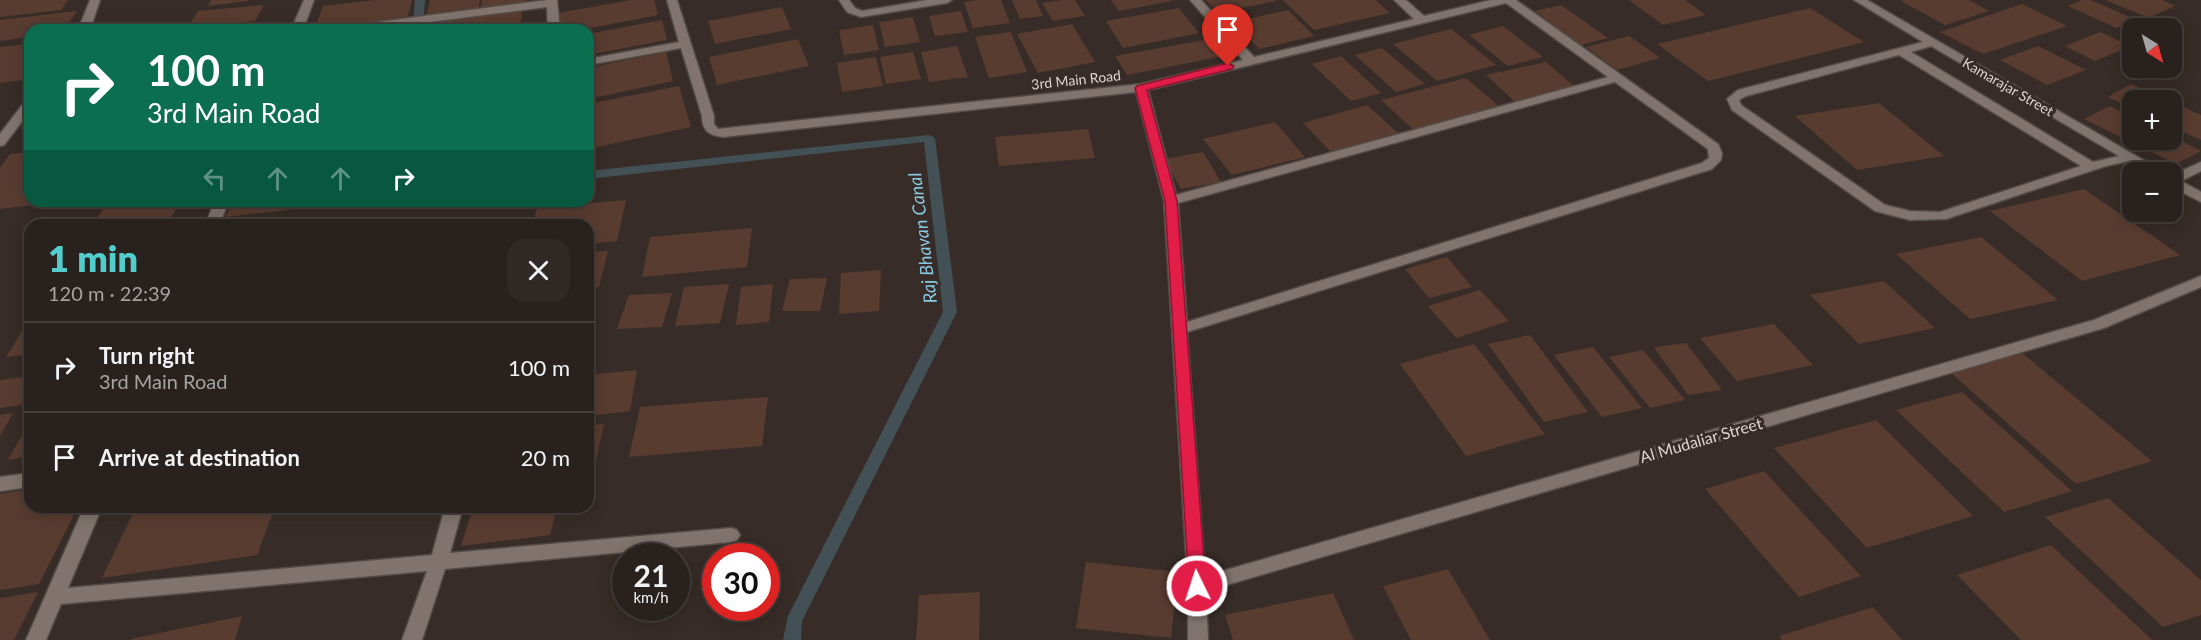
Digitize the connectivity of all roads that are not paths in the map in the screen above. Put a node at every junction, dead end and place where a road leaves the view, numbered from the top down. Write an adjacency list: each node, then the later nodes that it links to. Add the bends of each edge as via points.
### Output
1 (94, 0): 12 (street)
2 (309, 0): 13 (street)
3 (672, 0): 17 (street)
4 (844, 0): 5 (street, via 851,10 861,14)
5 (947, 0)
6 (1195, 0): 20 (street)
7 (1399, 0): 11 (street)
8 (1507, 0): 11 (street, 3rd Main Road); 21 (street)
9 (1859, 0): 16 (street, Kamarajar Street)
10 (553, 2): 14 (street); 15 (street)
11 (1420, 19): 20 (street, 3rd Main Road)
12 (86, 24)
13 (299, 24)
14 (386, 24)
15 (554, 24)
16 (1931, 43): 18 (street); 25 (street, Kamarajar Street)
17 (686, 44): 19 (street); 22 (street, 3rd Main Road, via 708,125 714,132)
18 (1901, 51): 28 (street); 28 (street, via 1742,93 1733,99 1736,107 1880,208 1901,215 1941,216)
19 (594, 61)
20 (1251, 61): 22 (street, 3rd Main Road)
21 (1616, 78): 32 (street); 34 (street, via 1713,147 1715,160 1707,166)
22 (1141, 88): 32 (street)
23 (24, 111): 24 (street)
24 (0, 142)
25 (2130, 157): 26 (street, Kamarajar Street); 28 (street)
26 (2139, 162)
27 (2201, 166): 29 (street)
28 (2092, 167)
29 (2182, 176)
30 (2182, 187): 31 (street)
31 (2201, 198)
32 (1171, 201): 34 (street)
33 (2201, 281): 41 (street, Al Mudaliar Street, via 2099,324)
34 (1180, 329): 41 (street)
35 (24, 481): 36 (street)
36 (0, 484)
37 (90, 513): 42 (street)
38 (452, 513): 40 (street)
39 (731, 535): 40 (street)
40 (438, 564): 42 (street); 44 (street)
41 (1197, 586): 45 (street)
42 (55, 597): 43 (street)
43 (36, 640)
44 (412, 640)
45 (1198, 640)

